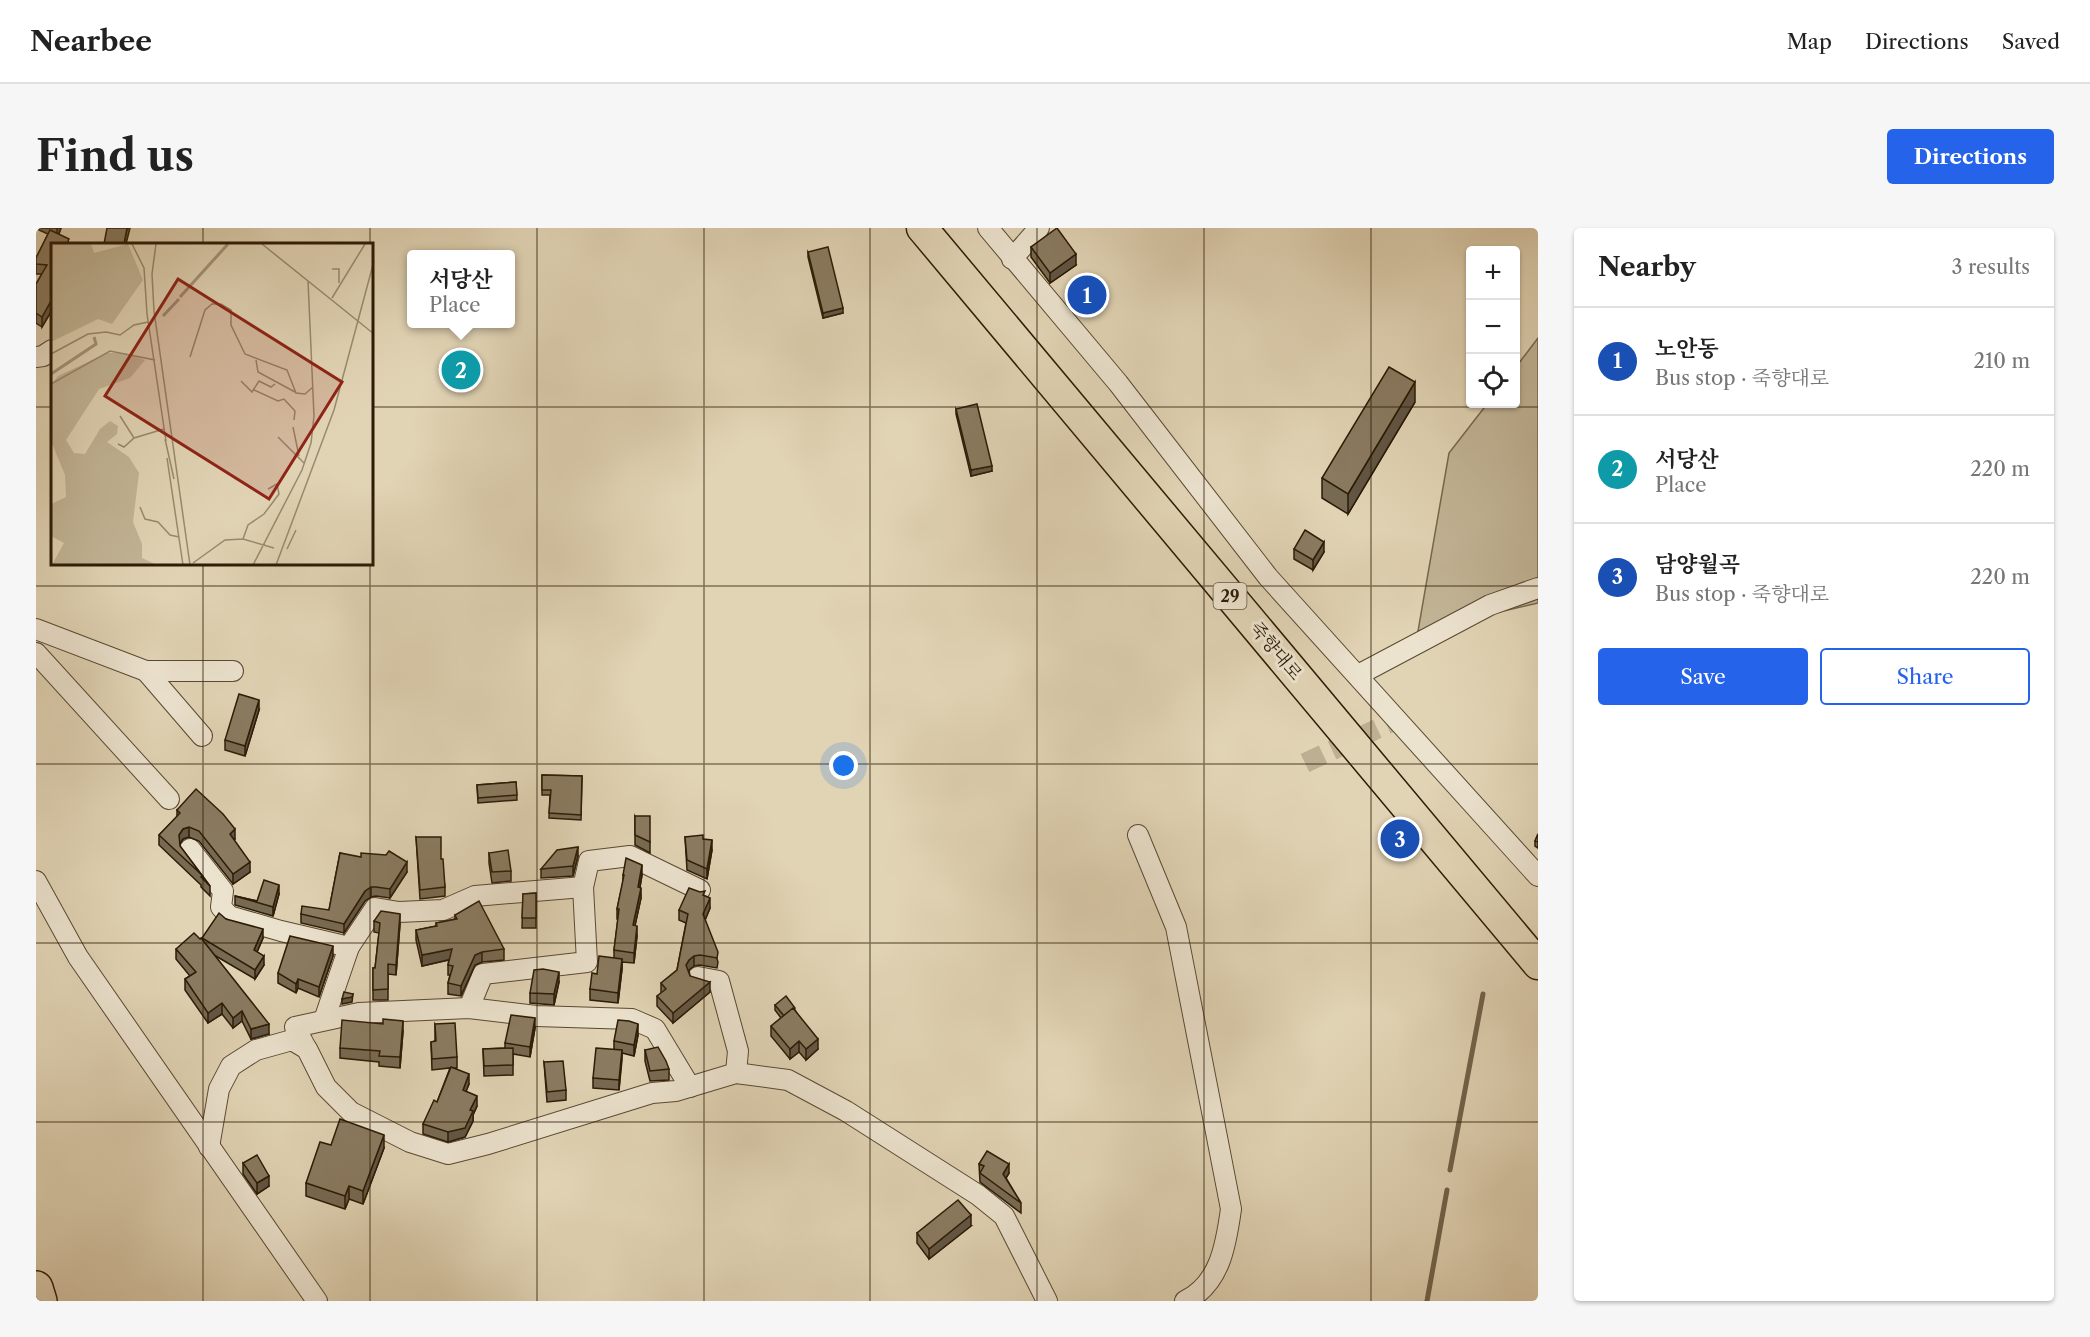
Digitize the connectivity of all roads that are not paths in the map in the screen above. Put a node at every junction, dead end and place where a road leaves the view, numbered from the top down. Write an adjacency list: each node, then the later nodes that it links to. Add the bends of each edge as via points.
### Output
1 (922, 228): 22 (main road, 죽향대로 / 29)
2 (988, 228): 4 (street)
3 (1040, 228): 4 (street)
4 (1012, 259): 12 (street, via 1118,383 1268,577)
5 (51, 351): 6 (street, via 44,357)
6 (36, 357)
7 (1538, 588): 12 (street, via 1490,605)
8 (36, 629): 10 (street)
9 (36, 653): 14 (street)
10 (146, 671): 11 (street); 13 (street)
11 (233, 671)
12 (1358, 675): 17 (street)
13 (202, 736)
14 (170, 799)
15 (1138, 835): 34 (street, via 1176,927 1231,1209 1214,1277)
16 (190, 849): 21 (street, via 223,891 221,907 229,916)
17 (1538, 876)
18 (36, 882): 29 (street, via 78,957)
19 (583, 887): 20 (street, via 588,861 630,856); 21 (street, via 476,896 443,910 399,912 375,908); 24 (street, via 587,962 483,974)
20 (700, 890)
21 (349, 947): 25 (street)
22 (1538, 964)
23 (698, 977): 27 (street, via 719,981 738,1051)
24 (469, 1008): 25 (street, via 359,1013); 28 (street, via 536,1016 632,1019 654,1029)
25 (324, 1020): 26 (street, via 295,1027)
26 (307, 1049): 28 (street, via 326,1087 351,1112 410,1142 448,1154 652,1093); 29 (street, via 292,1040 256,1050 231,1066 219,1089)
27 (736, 1073): 28 (street); 33 (street, via 788,1080 846,1111 978,1195 1004,1216)
28 (690, 1087)
29 (209, 1147): 32 (street)
30 (36, 1288): 31 (highway)
31 (40, 1301)
32 (317, 1301)
33 (1047, 1301)
34 (1185, 1301)

